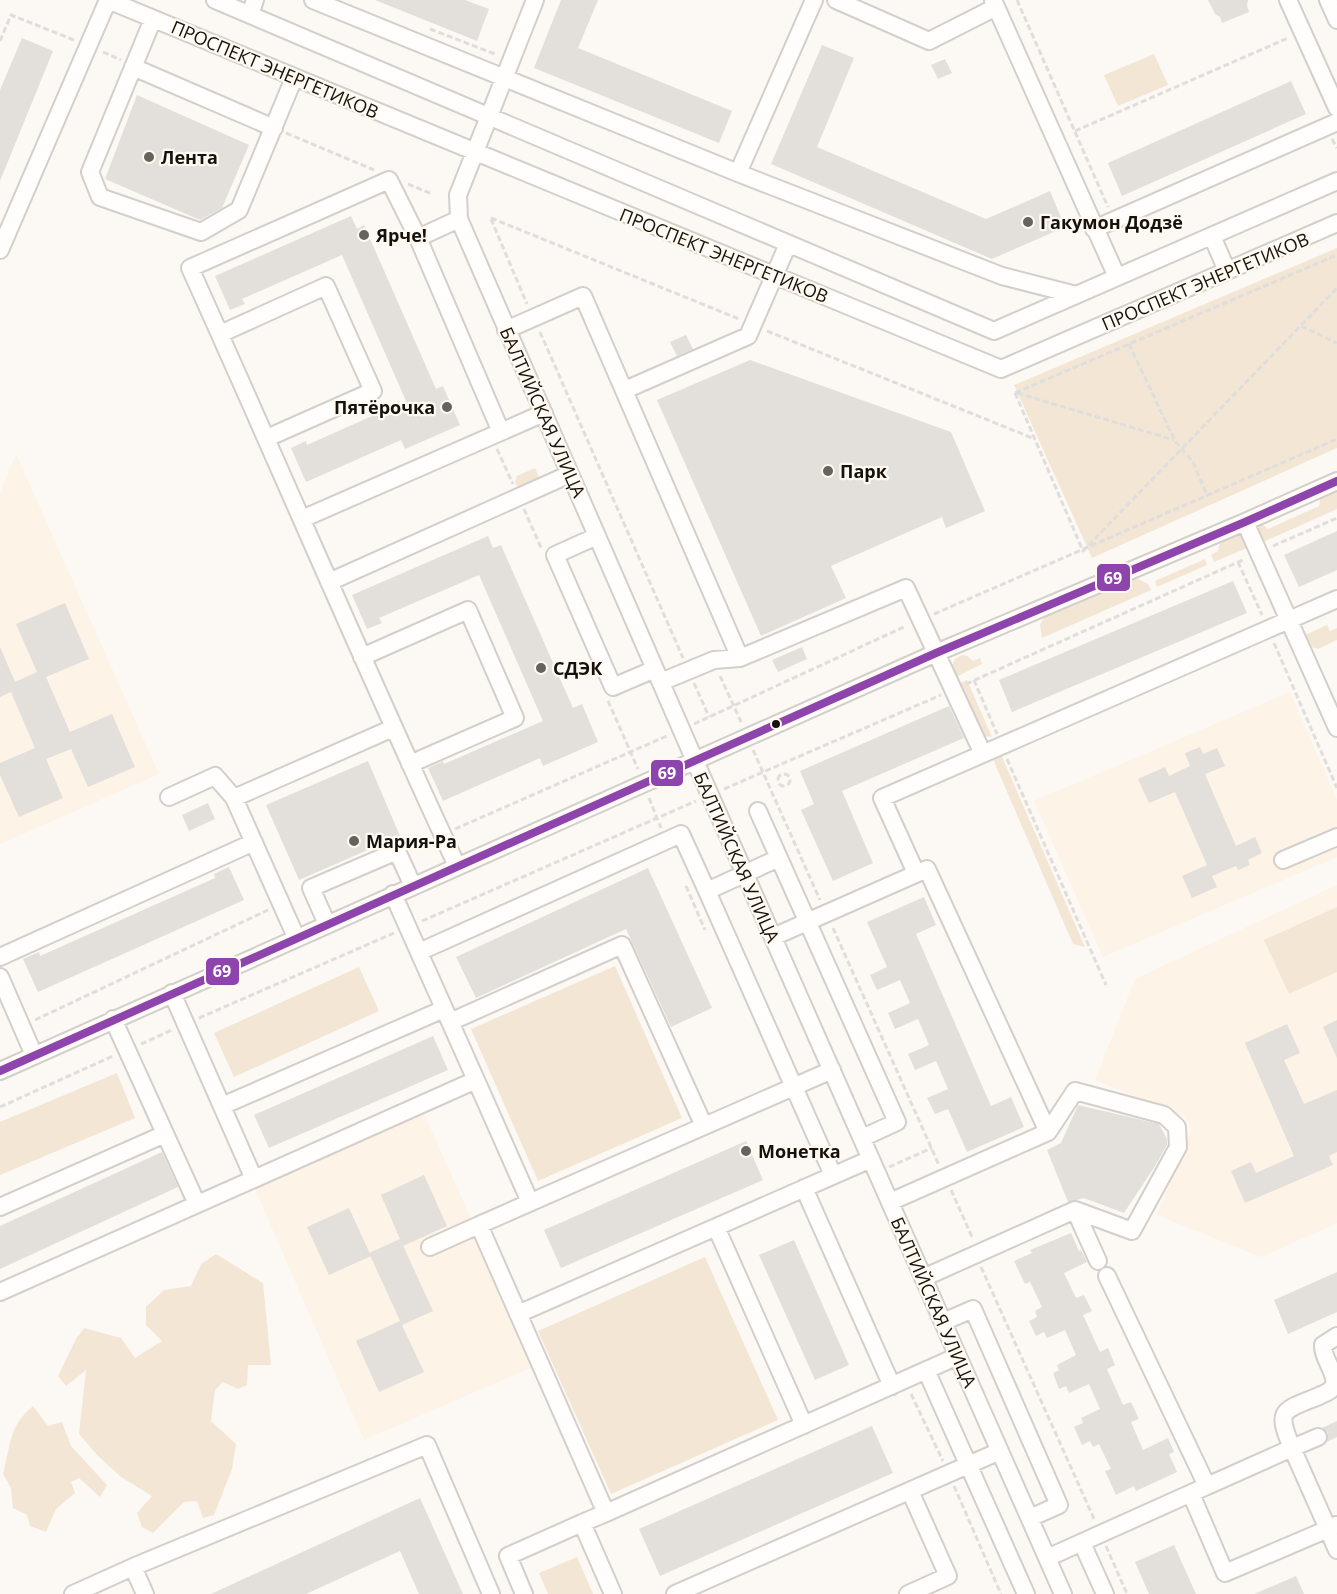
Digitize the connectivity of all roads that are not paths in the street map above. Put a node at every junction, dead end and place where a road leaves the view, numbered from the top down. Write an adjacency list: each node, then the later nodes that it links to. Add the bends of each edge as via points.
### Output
1 (108, 0): 11 (street, ПРОСПЕКТ ЭНЕРГЕТИКОВ); 29 (street)
2 (215, 0): 10 (street, ПРОСПЕКТ ЭНЕРГЕТИКОВ)
3 (313, 0): 15 (street)
4 (535, 0): 15 (street, БАЛТИЙСКАЯ УЛИЦА)
5 (814, 0): 21 (street)
6 (836, 0): 9 (street, via 929,41)
7 (1288, 0): 16 (street)
8 (1328, 0): 12 (street)
9 (995, 4): 25 (street)
10 (253, 8): 17 (street, ПРОСПЕКТ ЭНЕРГЕТИКОВ)
11 (153, 19): 13 (street); 14 (street, ПРОСПЕКТ ЭНЕРГЕТИКОВ)
12 (1337, 20)
13 (133, 67): 19 (street); 19 (street, via 90,172 100,197 201,232 239,210)
14 (294, 78): 19 (street); 20 (street, ПРОСПЕКТ ЭНЕРГЕТИКОВ)
15 (503, 79): 17 (street, БАЛТИЙСКАЯ УЛИЦА); 21 (street)
16 (1337, 108)
17 (488, 116): 20 (street, БАЛТИЙСКАЯ УЛИЦА); 28 (street, ПРОСПЕКТ ЭНЕРГЕТИКОВ)
18 (1337, 122): 25 (street)
19 (274, 128)
20 (474, 152): 23 (street, БАЛТИЙСКАЯ УЛИЦА, via 458,195); 31 (street, ПРОСПЕКТ ЭНЕРГЕТИКОВ)
21 (738, 173): 33 (street, via 1002,276)
22 (1337, 181): 26 (street, ПРОСПЕКТ ЭНЕРГЕТИКОВ)
23 (459, 219): 27 (street); 34 (street, БАЛТИЙСКАЯ УЛИЦА)
24 (1337, 223): 30 (street, ПРОСПЕКТ ЭНЕРГЕТИКОВ)
25 (1094, 229): 32 (street)
26 (1212, 236): 30 (street); 32 (street, ПРОСПЕКТ ЭНЕРГЕТИКОВ)
27 (418, 238): 35 (street, via 389,180 190,268); 38 (street)
28 (789, 243): 31 (street); 33 (street, ПРОСПЕКТ ЭНЕРГЕТИКОВ, via 994,331)
29 (0, 249)
30 (1227, 271): 31 (street, ПРОСПЕКТ ЭНЕРГЕТИКОВ, via 1001,369)
31 (774, 276): 36 (street, via 748,336)
32 (1117, 277): 33 (street, ПРОСПЕКТ ЭНЕРГЕТИКОВ)
33 (1076, 295)
34 (506, 330): 36 (street, via 583,296); 37 (street, БАЛТИЙСКАЯ УЛИЦА)
35 (220, 334): 39 (street); 39 (street, via 326,286 373,391)
36 (625, 390): 50 (street)
37 (544, 413): 38 (street); 40 (street, БАЛТИЙСКАЯ УЛИЦА)
38 (501, 432): 42 (street)
39 (267, 438): 42 (street)
40 (570, 474): 44 (street, БАЛТИЙСКАЯ УЛИЦА); 45 (street)
41 (1337, 481): 43 (street)
42 (302, 519): 45 (street)
43 (1245, 522): 47 (street); 48 (street)
44 (597, 536): 51 (street, БАЛТИЙСКАЯ УЛИЦА); 51 (street, via 555,555 613,687)
45 (329, 582): 49 (street)
46 (1337, 599): 47 (street)
47 (1289, 620): 53 (street); 54 (street)
48 (936, 652): 50 (street, via 906,588); 54 (street); 55 (street)
49 (362, 657): 52 (street); 56 (street, via 468,610 515,718)
50 (740, 658): 51 (street, via 714,660 689,671)
51 (658, 676): 55 (street, БАЛТИЙСКАЯ УЛИЦА)
52 (393, 728): 56 (street); 58 (street)
53 (1337, 728)
54 (982, 754): 65 (street, via 882,798)
55 (695, 761): 64 (street); 66 (street, БАЛТИЙСКАЯ УЛИЦА)
56 (410, 764): 64 (street)
57 (169, 797): 58 (street, via 215,776)
58 (234, 798): 61 (street)
59 (758, 811): 62 (street)
60 (1337, 837): 63 (street)
61 (254, 842): 72 (street); 75 (street)
62 (779, 858): 66 (street); 70 (street)
63 (1283, 860)
64 (457, 866): 67 (street)
65 (916, 873): 70 (street); 87 (street, via 927,869)
66 (744, 874): 68 (street); 73 (street, БАЛТИЙСКАЯ УЛИЦА)
67 (412, 886): 69 (street); 71 (street, via 397,851 311,888)
68 (707, 891): 74 (street, via 681,834); 84 (street)
69 (393, 894): 71 (street); 74 (street)
70 (807, 921): 73 (street); 89 (street, via 897,1122)
71 (327, 924): 72 (street)
72 (296, 937): 77 (street)
73 (772, 937): 81 (street, БАЛТИЙСКАЯ УЛИЦА)
74 (419, 952): 78 (street)
75 (0, 957)
76 (0, 977): 80 (street)
77 (172, 993): 79 (street); 85 (street)
78 (447, 1016): 83 (street); 85 (street); 86 (street, via 622,945)
79 (113, 1019): 80 (street); 88 (street)
80 (34, 1055): 82 (street)
81 (832, 1070): 84 (street); 89 (street, БАЛТИЙСКАЯ УЛИЦА)
82 (0, 1071)
83 (476, 1080): 92 (street); 94 (street)
84 (794, 1087): 86 (street); 91 (street)
85 (222, 1106): 92 (street)
86 (704, 1126): 94 (street)
87 (1048, 1132): 95 (street); 98 (street, via 1075,1091 1164,1115 1177,1127 1178,1147 1132,1231)
88 (165, 1134): 96 (street); 97 (street)
89 (862, 1138): 90 (street, БАЛТИЙСКАЯ УЛИЦА)
90 (871, 1159): 91 (street); 95 (street, БАЛТИЙСКАЯ УЛИЦА)
91 (833, 1175): 93 (street)
92 (254, 1179): 96 (street)
93 (804, 1188): 100 (street); 109 (street)
94 (530, 1202): 99 (street)
95 (890, 1202): 102 (street, БАЛТИЙСКАЯ УЛИЦА)
96 (197, 1204): 103 (street)
97 (0, 1208)
98 (1075, 1210): 102 (street); 115 (street)
99 (479, 1225): 101 (street); 104 (street)
100 (716, 1227): 104 (street); 110 (street)
101 (430, 1247)
102 (923, 1278): 105 (street, БАЛТИЙСКАЯ УЛИЦА)
103 (0, 1292)
104 (518, 1314): 118 (street)
105 (943, 1322): 107 (street, БАЛТИЙСКАЯ УЛИЦА); 119 (street, via 973,1309 1059,1505)
106 (1337, 1336): 112 (street, via 1322,1350 1335,1379 1334,1386 1329,1392 1288,1410 1283,1417)
107 (958, 1356): 108 (street); 113 (street, БАЛТИЙСКАЯ УЛИЦА)
108 (926, 1370): 109 (street); 114 (street)
109 (892, 1386): 110 (street)
110 (804, 1425): 118 (street)
111 (1318, 1437): 112 (street)
112 (1292, 1448): 115 (street); 121 (street)
113 (1000, 1451): 114 (street); 119 (street, БАЛТИЙСКАЯ УЛИЦА)
114 (969, 1465): 116 (street); 133 (street)
115 (1207, 1486): 117 (street)
116 (910, 1491): 131 (street); 132 (street, via 948,1576)
117 (1191, 1494): 121 (street, via 1225,1573); 122 (street)
118 (606, 1513): 120 (street)
119 (1030, 1518): 124 (street, БАЛТИЙСКАЯ УЛИЦА)
120 (582, 1523): 129 (street, via 508,1556); 130 (street)
121 (1332, 1527): 123 (street)
122 (1082, 1543): 124 (street); 135 (street)
123 (1337, 1550)
124 (1047, 1558): 134 (street, БАЛТИЙСКАЯ УЛИЦА)
125 (133, 1567): 126 (street); 127 (street); 128 (street, via 428,1445)
126 (73, 1594)
127 (145, 1594)
128 (491, 1594)
129 (524, 1594)
130 (613, 1594)
131 (675, 1594)
132 (908, 1594)
133 (1026, 1594)
134 (1063, 1594)
135 (1105, 1594)

